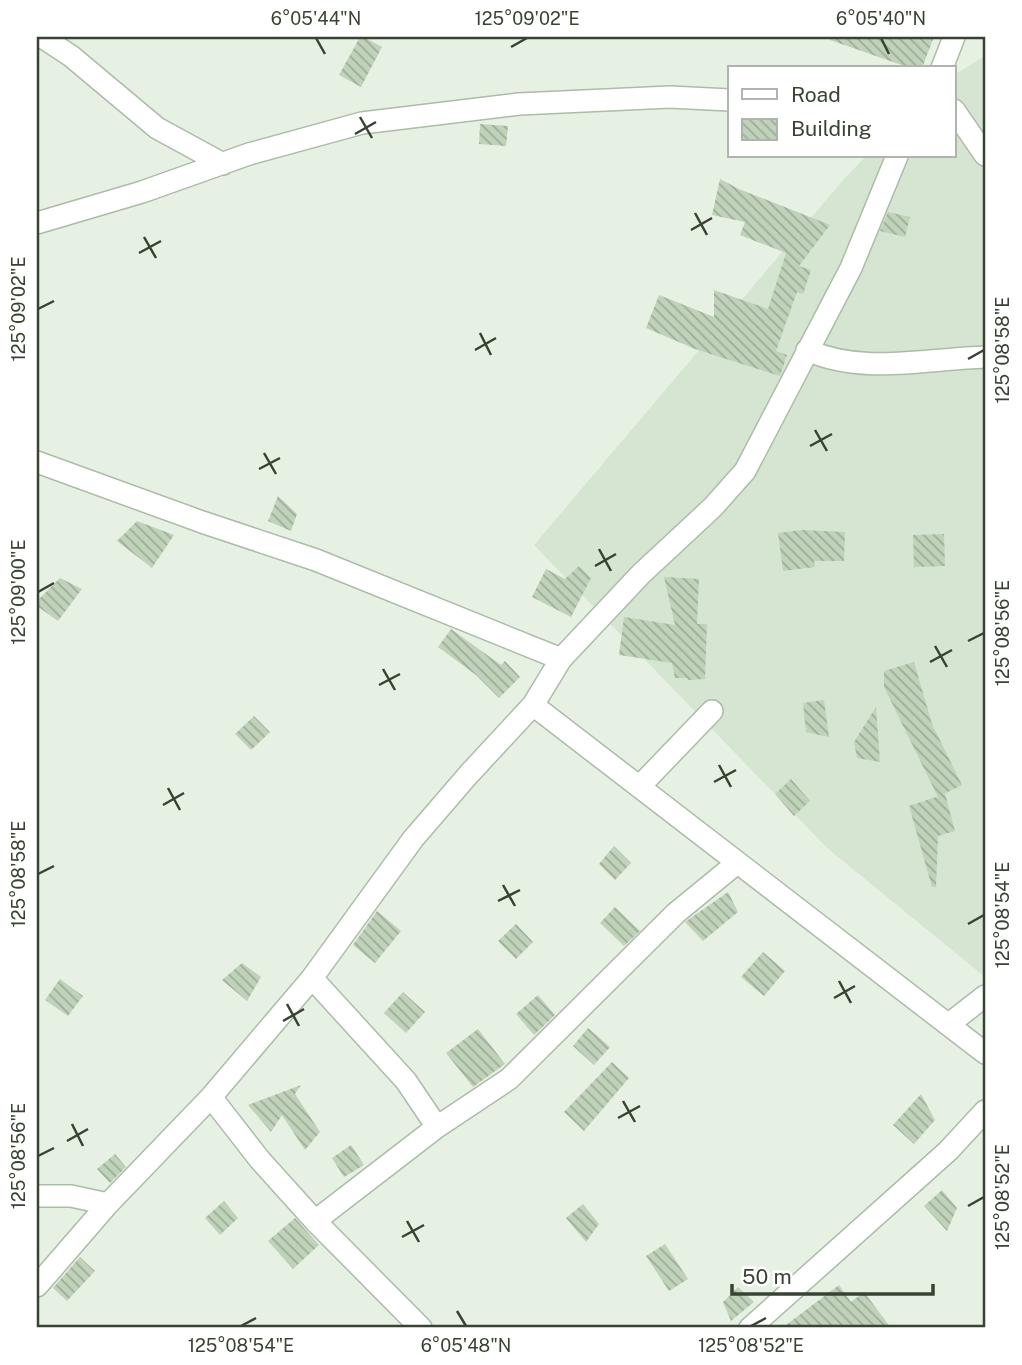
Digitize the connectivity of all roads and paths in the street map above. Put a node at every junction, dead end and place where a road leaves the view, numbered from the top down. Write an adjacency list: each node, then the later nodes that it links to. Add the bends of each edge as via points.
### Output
1 (42, 37): 8 (street, via 157,128)
2 (954, 37): 3 (street)
3 (943, 66)
4 (728, 100): 8 (street, via 670,97 519,104 398,118 324,132)
5 (956, 113): 6 (street)
6 (985, 155)
7 (896, 158): 10 (street, via 851,268)
8 (223, 164): 9 (street)
9 (37, 223)
10 (807, 350): 11 (street, via 844,363); 13 (street, via 744,471)
11 (985, 357)
12 (40, 468): 13 (street, via 316,560)
13 (561, 660): 14 (street)
14 (533, 705): 16 (street); 18 (street, via 413,839)
15 (712, 711): 16 (street)
16 (639, 786): 17 (street)
17 (737, 863): 20 (street); 24 (street, via 676,913 509,1079)
18 (312, 978): 22 (street); 24 (street, via 406,1081)
19 (985, 996): 20 (street)
20 (949, 1024): 21 (street)
21 (985, 1053)
22 (211, 1097): 26 (street); 27 (street)
23 (985, 1111): 30 (street, via 948,1151)
24 (437, 1127): 27 (street)
25 (37, 1196): 26 (street, via 71,1196)
26 (108, 1204): 28 (street)
27 (315, 1221): 29 (street)
28 (37, 1286)
29 (421, 1328)
30 (750, 1328)

